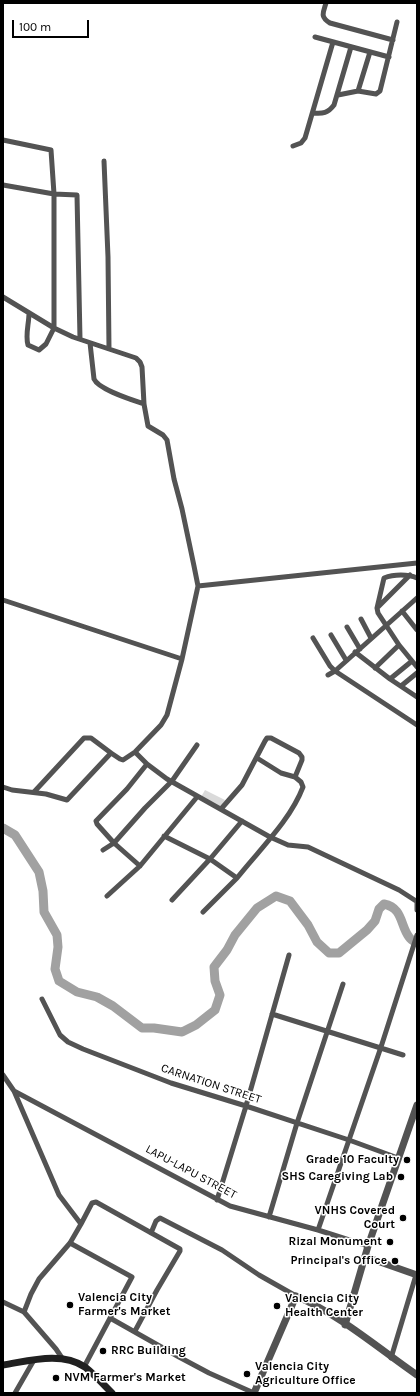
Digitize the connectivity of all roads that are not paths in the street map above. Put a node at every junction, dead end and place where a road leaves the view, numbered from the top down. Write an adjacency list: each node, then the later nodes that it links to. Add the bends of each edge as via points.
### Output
1 (326, 3): 4 (street, via 322,15 330,23)
2 (397, 22): 4 (street)
3 (315, 37): 5 (street)
4 (393, 40): 8 (street)
5 (334, 42): 6 (street); 11 (street)
6 (351, 47): 7 (street); 10 (street)
7 (370, 52): 8 (street); 9 (street)
8 (389, 57): 9 (street, via 380,92 376,94)
9 (358, 91): 10 (street)
10 (338, 95): 11 (street, via 329,112)
11 (313, 113): 13 (street, via 305,138)
12 (3, 140): 16 (street, via 50,150)
13 (293, 146)
14 (104, 160): 22 (street)
15 (3, 185): 16 (street)
16 (54, 194): 19 (street); 20 (street, via 77,195)
17 (3, 297): 18 (street)
18 (29, 313): 19 (street); 19 (street, via 26,337 28,345 39,350 46,344)
19 (54, 328): 20 (street)
20 (80, 339): 21 (street)
21 (90, 343): 22 (street); 23 (street, via 95,383)
22 (109, 349): 23 (street, via 136,358 140,362)
23 (144, 404): 27 (street, via 149,428 167,440)
24 (417, 563): 27 (street)
25 (410, 575): 26 (street); 30 (street); 30 (street, via 384,578)
26 (417, 578)
27 (198, 586): 41 (street)
28 (417, 598): 31 (street)
29 (3, 600): 41 (street)
30 (377, 608): 33 (street, via 380,618)
31 (402, 611): 33 (street); 35 (street)
32 (361, 619): 38 (street)
33 (386, 625): 38 (street); 39 (street)
34 (347, 627): 40 (street)
35 (417, 630)
36 (331, 636): 42 (street)
37 (313, 638): 46 (street)
38 (371, 638): 40 (street)
39 (399, 645): 43 (street); 45 (street)
40 (358, 651): 42 (street); 45 (street)
41 (182, 659): 54 (street, via 167,715 161,725)
42 (346, 660): 46 (street)
43 (412, 662): 44 (street); 49 (street)
44 (417, 667)
45 (375, 668): 49 (street)
46 (335, 671): 48 (street); 52 (street)
47 (417, 673): 50 (street)
48 (328, 675)
49 (390, 679): 50 (street)
50 (401, 686): 51 (street)
51 (417, 697)
52 (417, 725)
53 (197, 745): 59 (street)
54 (135, 752): 55 (street, via 123,760); 57 (street)
55 (111, 753): 61 (street, via 68,800); 61 (street, via 91,738 84,738)
56 (257, 758): 58 (street, via 281,773); 58 (street, via 266,739 274,739 302,756); 63 (street, via 242,785)
57 (147, 764): 59 (street); 67 (street, via 96,821)
58 (295, 777): 66 (street, via 303,785 302,790)
59 (172, 781): 62 (street); 67 (street)
60 (3, 787): 61 (street)
61 (34, 792)
62 (197, 797): 63 (street); 65 (street)
63 (222, 809): 64 (street)
64 (242, 821): 66 (street); 69 (street)
65 (164, 836): 69 (street); 70 (street)
66 (270, 838): 71 (street); 74 (street, via 288,845 308,847)
67 (114, 843): 68 (street); 70 (street)
68 (103, 850)
69 (210, 859): 71 (street); 73 (street)
70 (140, 866): 72 (street)
71 (236, 878): 76 (street)
72 (107, 896)
73 (172, 900)
74 (417, 900): 75 (street)
75 (417, 910)
76 (203, 912)
77 (417, 936): 83 (street)
78 (289, 955): 81 (street)
79 (342, 984): 82 (street)
80 (42, 999): 88 (street, CARNATION STREET, via 60,1035 68,1042 172,1083)
81 (272, 1014): 82 (street); 88 (street)
82 (327, 1031): 83 (street); 89 (street)
83 (381, 1048): 84 (street); 90 (street)
84 (403, 1055)
85 (3, 1075): 86 (street)
86 (14, 1090): 92 (street, LAPU-LAPU STREET); 94 (street, via 59,1194)
87 (417, 1105): 91 (street)
88 (246, 1106): 89 (street, CARNATION STREET); 92 (street)
89 (297, 1123): 90 (street, CARNATION STREET); 93 (street)
90 (349, 1140): 91 (street, CARNATION STREET); 95 (street)
91 (398, 1158): 98 (street)
92 (218, 1200): 93 (street, LAPU-LAPU STREET)
93 (269, 1217): 95 (street, LAPU-LAPU STREET)
94 (81, 1224): 96 (street, via 92,1203 96,1202); 97 (street)
95 (318, 1230): 98 (street, LAPU-LAPU STREET)
96 (151, 1233): 101 (street, via 160,1218 211,1243); 106 (street, via 180,1251)
97 (70, 1243): 103 (street, via 39,1279); 104 (street, via 132,1277)
98 (368, 1246): 99 (street)
99 (366, 1257): 100 (street); 105 (street)
100 (416, 1275): 108 (street)
101 (296, 1296): 105 (street); 115 (street)
102 (3, 1302): 103 (street)
103 (24, 1312): 107 (street)
104 (110, 1318): 106 (street); 111 (street)
105 (345, 1325): 108 (street)
106 (135, 1331): 115 (street, via 209,1373)
107 (62, 1358): 109 (main road); 111 (main road)
108 (392, 1358): 112 (street)
109 (34, 1360): 110 (main road); 113 (street)
110 (3, 1365)
111 (84, 1367): 114 (main road)
112 (417, 1375)
113 (15, 1393)
114 (112, 1393)
115 (254, 1393)

